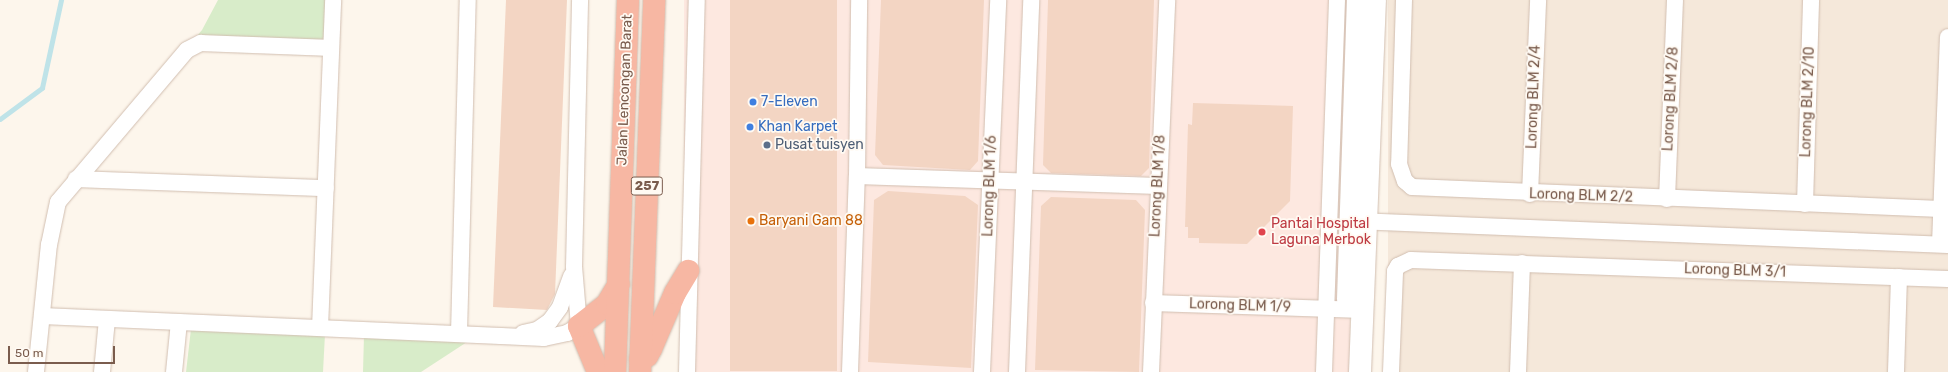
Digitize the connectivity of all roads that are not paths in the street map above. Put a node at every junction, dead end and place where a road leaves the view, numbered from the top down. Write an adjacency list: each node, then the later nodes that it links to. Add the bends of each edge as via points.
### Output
1 (333, 0): 20 (street)
2 (468, 0): 47 (street)
3 (580, 0): 35 (street)
4 (613, 0): 21 (highway)
5 (628, 0): 21 (highway, Jalan Lencongan Barat / 257)
6 (654, 0): 49 (highway, Jalan Lencongan Barat / 257)
7 (696, 0): 36 (street)
8 (859, 0): 22 (street)
9 (998, 0): 24 (street, Lorong BLM 1/6)
10 (1031, 0): 25 (street)
11 (1167, 0): 26 (street, Lorong BLM 1/8)
12 (1337, 0): 41 (street)
13 (1358, 0): 32 (street)
14 (1375, 0): 32 (street)
15 (1404, 0): 28 (street, Lorong BLM 2/2, via 1399,164 1405,181 1412,187 1422,189)
16 (1538, 0): 28 (street, Lorong BLM 2/4)
17 (1675, 0): 29 (street, Lorong BLM 2/8)
18 (1811, 0): 30 (street, Lorong BLM 2/10)
19 (1948, 37): 31 (street)
20 (331, 48): 23 (street, via 211,43 194,46); 27 (street)
21 (625, 59): 39 (highway, Jalan Lencongan Barat / 257)
22 (857, 176): 24 (street); 56 (street)
23 (76, 179): 27 (street); 42 (street, via 61,196 54,213)
24 (991, 181): 25 (street); 57 (street, Lorong BLM 1/6)
25 (1024, 182): 26 (street); 58 (street)
26 (1158, 186): 40 (street, Lorong BLM 1/8)
27 (326, 188): 46 (street)
28 (1530, 194): 29 (street, Lorong BLM 2/2)
29 (1667, 199): 30 (street, Lorong BLM 2/2)
30 (1805, 204): 31 (street, Lorong BLM 2/2)
31 (1941, 209): 33 (street)
32 (1358, 221): 33 (street); 41 (street)
33 (1944, 244)
34 (1522, 263): 37 (street, Lorong BLM 3/1); 63 (street, Lorong BLM 3/1, via 1420,259 1398,266 1393,286); 64 (street)
35 (574, 267): 45 (street); 48 (street, via 560,307 550,321 537,330)
36 (688, 271): 49 (highway, via 675,293 651,349); 55 (street)
37 (1899, 277): 38 (street, Lorong BLM 3/1); 65 (street)
38 (1948, 279)
39 (619, 283): 45 (highway, via 607,304); 54 (highway, Jalan Lencongan Barat / 257)
40 (1153, 303): 41 (street, Lorong BLM 1/9); 59 (street, Lorong BLM 1/8)
41 (1345, 309): 60 (street); 61 (street); 62 (street)
42 (42, 316): 43 (street); 50 (street)
43 (107, 319): 44 (street); 51 (street)
44 (180, 322): 46 (street); 52 (street)
45 (579, 326): 48 (street, via 567,333 544,338); 53 (highway)
46 (320, 328): 47 (street)
47 (459, 333): 48 (street)
48 (508, 336)
49 (640, 366)
50 (36, 372)
51 (102, 372)
52 (174, 372)
53 (598, 372)
54 (615, 372)
55 (688, 372)
56 (850, 372)
57 (982, 372)
58 (1017, 372)
59 (1151, 372)
60 (1324, 372)
61 (1345, 372)
62 (1360, 372)
63 (1391, 372)
64 (1518, 372)
65 (1896, 372)

